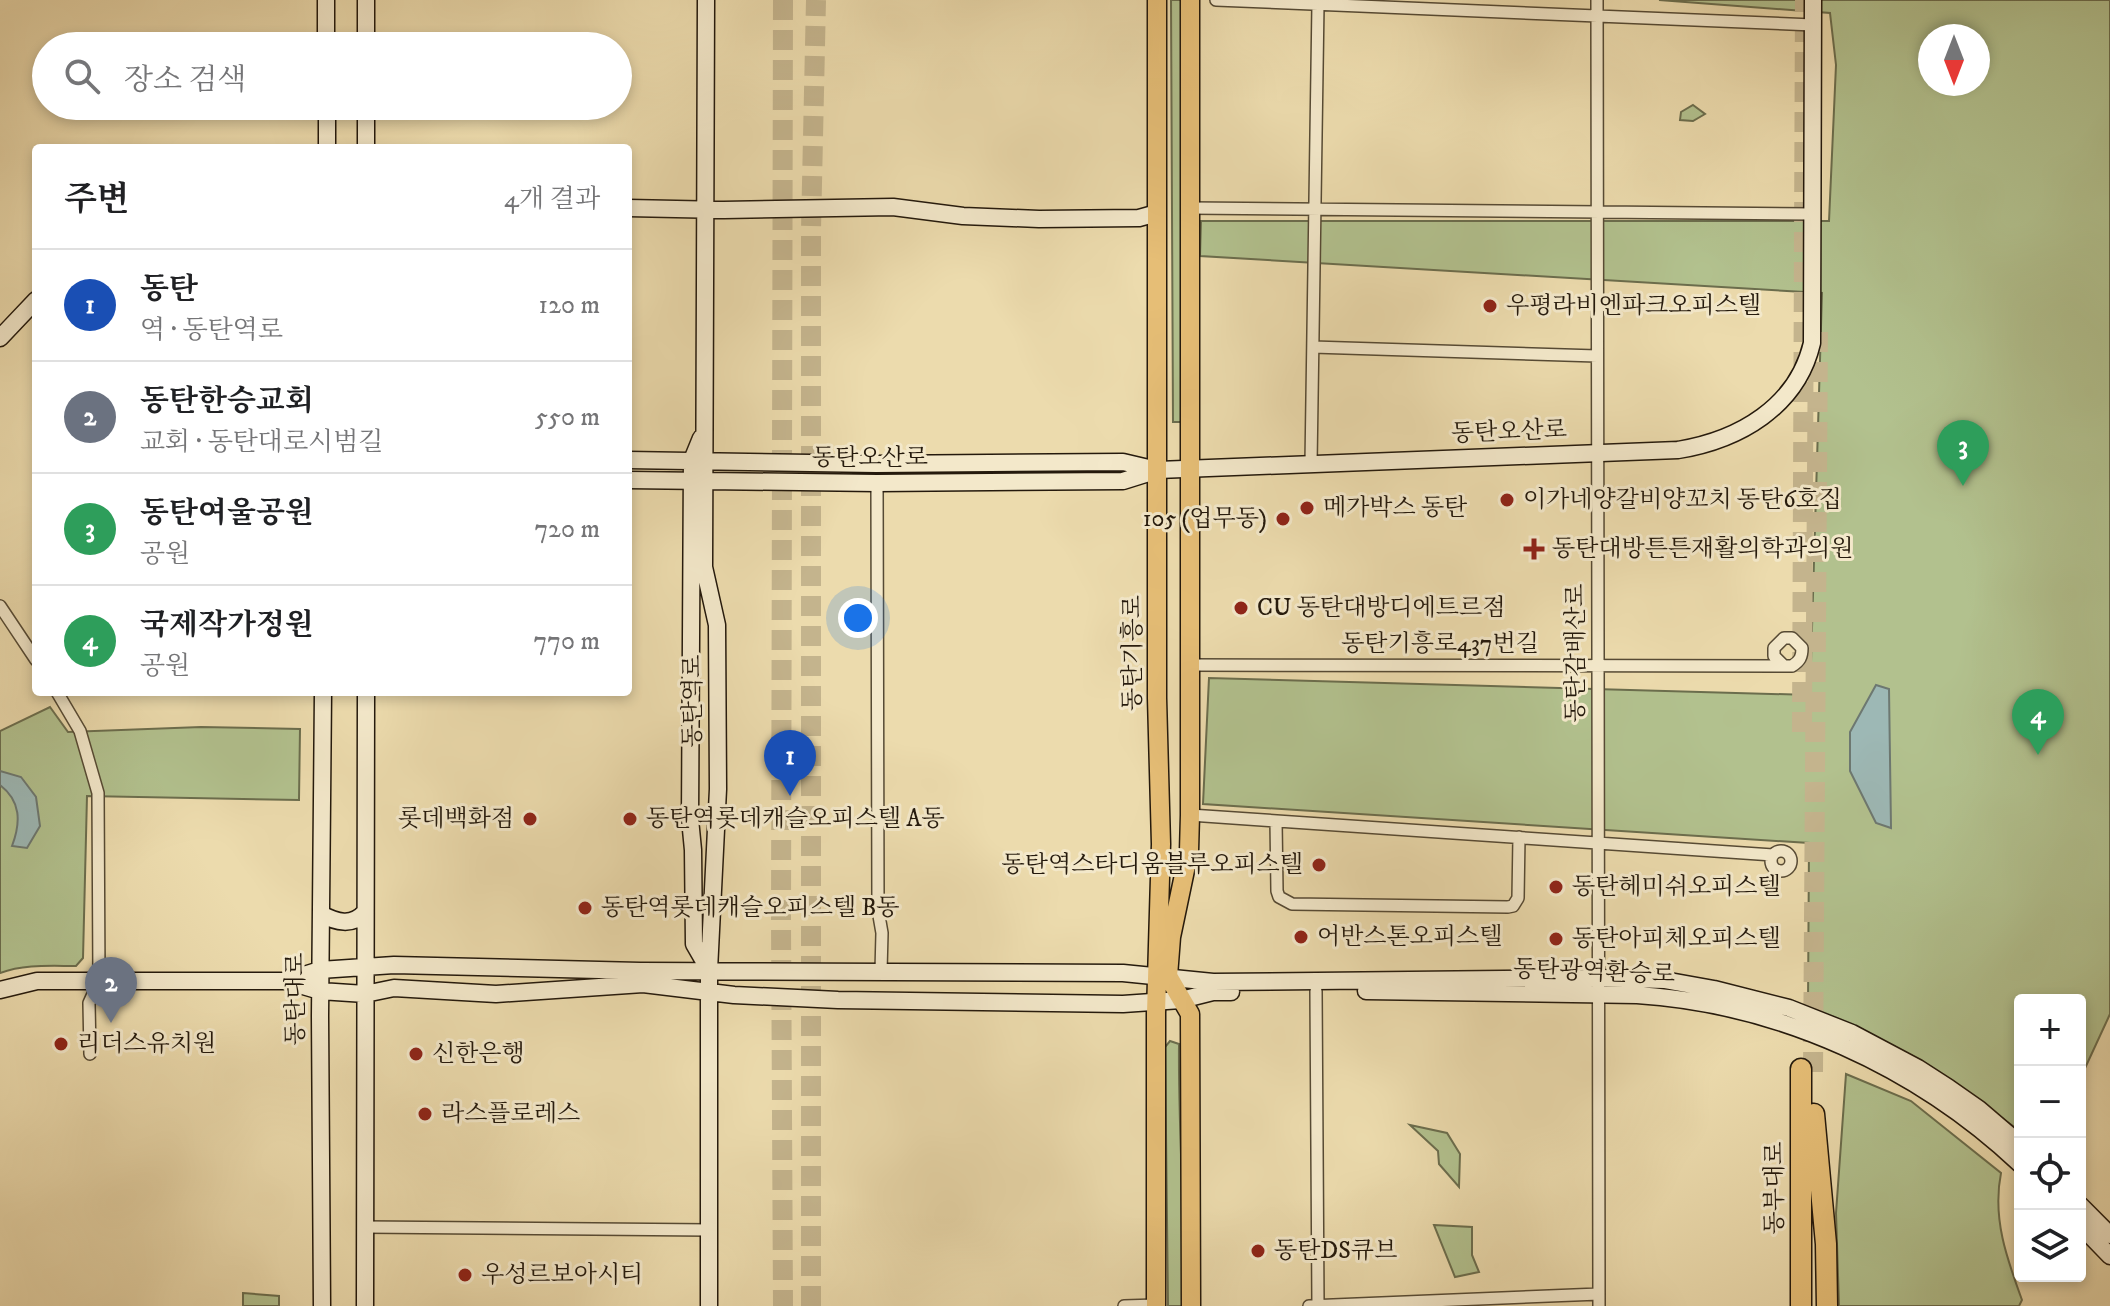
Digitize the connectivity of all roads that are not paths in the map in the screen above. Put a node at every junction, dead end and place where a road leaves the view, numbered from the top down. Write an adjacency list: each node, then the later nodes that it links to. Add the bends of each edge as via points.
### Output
1 (326, 0): 12 (street)
2 (366, 0): 13 (street)
3 (706, 0): 19 (street, 동탄역로)
4 (1157, 0): 23 (main road, 동탄기흥로)
5 (1190, 0): 20 (main road, 동탄기흥로)
6 (1216, 0): 9 (street)
7 (1597, 0): 10 (street, 동탄감배산로)
8 (1813, 0): 11 (street)
9 (1318, 4): 10 (street); 21 (street)
10 (1597, 16): 11 (street); 22 (street, 동탄감배산로)
11 (1813, 25): 24 (street)
12 (326, 32)
13 (366, 32)
14 (328, 120): 16 (street)
15 (366, 120): 17 (street)
16 (329, 144)
17 (366, 144)
18 (632, 208): 19 (street)
19 (705, 208): 23 (street, via 726,199 839,197 991,209 1139,208); 31 (street, 동탄역로, via 704,433)
20 (1190, 208): 21 (street); 33 (main road, 동탄기흥로)
21 (1315, 210): 22 (street); 27 (street)
22 (1597, 211): 24 (street); 28 (street, 동탄감배산로)
23 (1157, 213): 34 (main road, 동탄기흥로)
24 (1813, 214): 29 (street, 동탄오산로, via 1812,343 1807,363 1789,391 1751,426 1705,445)
25 (32, 304): 26 (street)
26 (0, 338)
27 (1313, 347): 28 (street); 32 (street)
28 (1597, 356): 29 (street, 동탄감배산로)
29 (1597, 453): 32 (street, 동탄오산로); 44 (street, 동탄감배산로)
30 (632, 460): 31 (street, 동탄오산로)
31 (698, 460): 34 (street, 동탄오산로, via 1123,462); 36 (street, 동탄역로)
32 (1311, 464): 33 (street, 동탄오산로)
33 (1191, 469): 34 (street, 동탄오산로); 41 (main road, 동탄기흥로)
34 (1158, 470): 37 (street, 동탄오산로, via 1123,481); 61 (main road, 동탄기흥로)
35 (632, 480): 36 (street, 동탄오산로)
36 (698, 480): 37 (street, 동탄오산로); 53 (street, 동탄역로, via 690,819); 54 (street, 동탄역로, via 704,567 717,625)
37 (877, 483): 60 (street)
38 (0, 606): 39 (street)
39 (32, 654)
40 (1774, 656): 42 (street); 43 (street); 43 (street, via 1784,638 1798,642 1802,656)
41 (1191, 665): 44 (street, 동탄기흥로437번길); 48 (main road, 동탄기흥로)
42 (1740, 666): 43 (street, 동탄기흥로437번길); 44 (street, 동탄기흥로437번길)
43 (1784, 666)
44 (1598, 667): 51 (street, 동탄감배산로)
45 (59, 696): 63 (street, via 80,731 98,793)
46 (323, 696): 56 (street, 동탄대로)
47 (366, 696): 55 (street)
48 (1190, 815): 49 (street); 61 (main road, 동탄기흥로, via 1189,851)
49 (1276, 821): 50 (street); 50 (street, via 1277,891 1292,904 1513,906 1518,898)
50 (1519, 837): 51 (street)
51 (1598, 842): 52 (street); 65 (street, 동탄감배산로)
52 (1773, 855)
53 (694, 885): 54 (street); 59 (street, 동탄역로, via 694,944)
54 (713, 885): 59 (street, 동탄역로)
55 (365, 912): 56 (street, via 347,922); 57 (street)
56 (321, 914): 58 (street, 동탄대로)
57 (365, 966): 58 (street); 62 (street); 70 (street)
58 (320, 970): 64 (street); 67 (street, 동탄대로)
59 (709, 970): 60 (street); 62 (street, via 673,970); 68 (street, 동탄역로)
60 (881, 971): 61 (street, 동탄광역환승로)
61 (1163, 976): 65 (street, 동탄광역환승로, via 1213,982); 71 (main road); 72 (main road, 동탄기흥로)
62 (642, 978): 68 (street); 70 (street, via 496,994 394,988)
63 (99, 981): 64 (street); 66 (street, via 37,981); 75 (street, via 89,1003)
64 (285, 981): 67 (street)
65 (1598, 986): 69 (street, 동탄광역환승로); 77 (street, 동탄광역환승로, via 1650,979 1789,1008 1918,1068); 79 (street, 동탄광역환승로, via 1709,1004 1848,1048 1944,1102); 86 (street, 동탄감배산로)
66 (0, 990)
67 (320, 991): 70 (street); 87 (street, 동탄대로)
68 (709, 991): 72 (street, 동탄광역환승로, via 838,1000); 82 (street, 동탄역로)
69 (1316, 991): 71 (street, 동탄광역환승로, via 1213,992); 94 (street)
70 (365, 994): 81 (street)
71 (1181, 1000): 72 (street, 동탄광역환승로); 74 (main road, via 1190,1014)
72 (1157, 1002): 73 (main road, 동탄기흥로)
73 (1157, 1043): 74 (main road, via 1172,1036); 91 (main road, 동탄기흥로)
74 (1191, 1047): 92 (main road)
75 (90, 1054)
76 (1814, 1114): 78 (highway, 동부대로, via 1807,1071); 97 (highway, 동부대로); 98 (highway)
77 (2014, 1139)
78 (1801, 1157): 95 (highway, via 1793,1214); 96 (highway, 동부대로)
79 (2014, 1159)
80 (2085, 1210): 84 (street)
81 (365, 1227): 82 (street); 88 (street)
82 (709, 1230): 89 (street, 동탄역로)
83 (2086, 1231): 85 (street)
84 (2110, 1235)
85 (2110, 1256)
86 (1599, 1300): 94 (street)
87 (322, 1306)
88 (365, 1306)
89 (709, 1306)
90 (1124, 1306): 91 (street)
91 (1156, 1306)
92 (1191, 1306)
93 (1309, 1306): 94 (street)
94 (1318, 1306)
95 (1792, 1306)
96 (1801, 1306)
97 (1815, 1306)
98 (1827, 1306)

